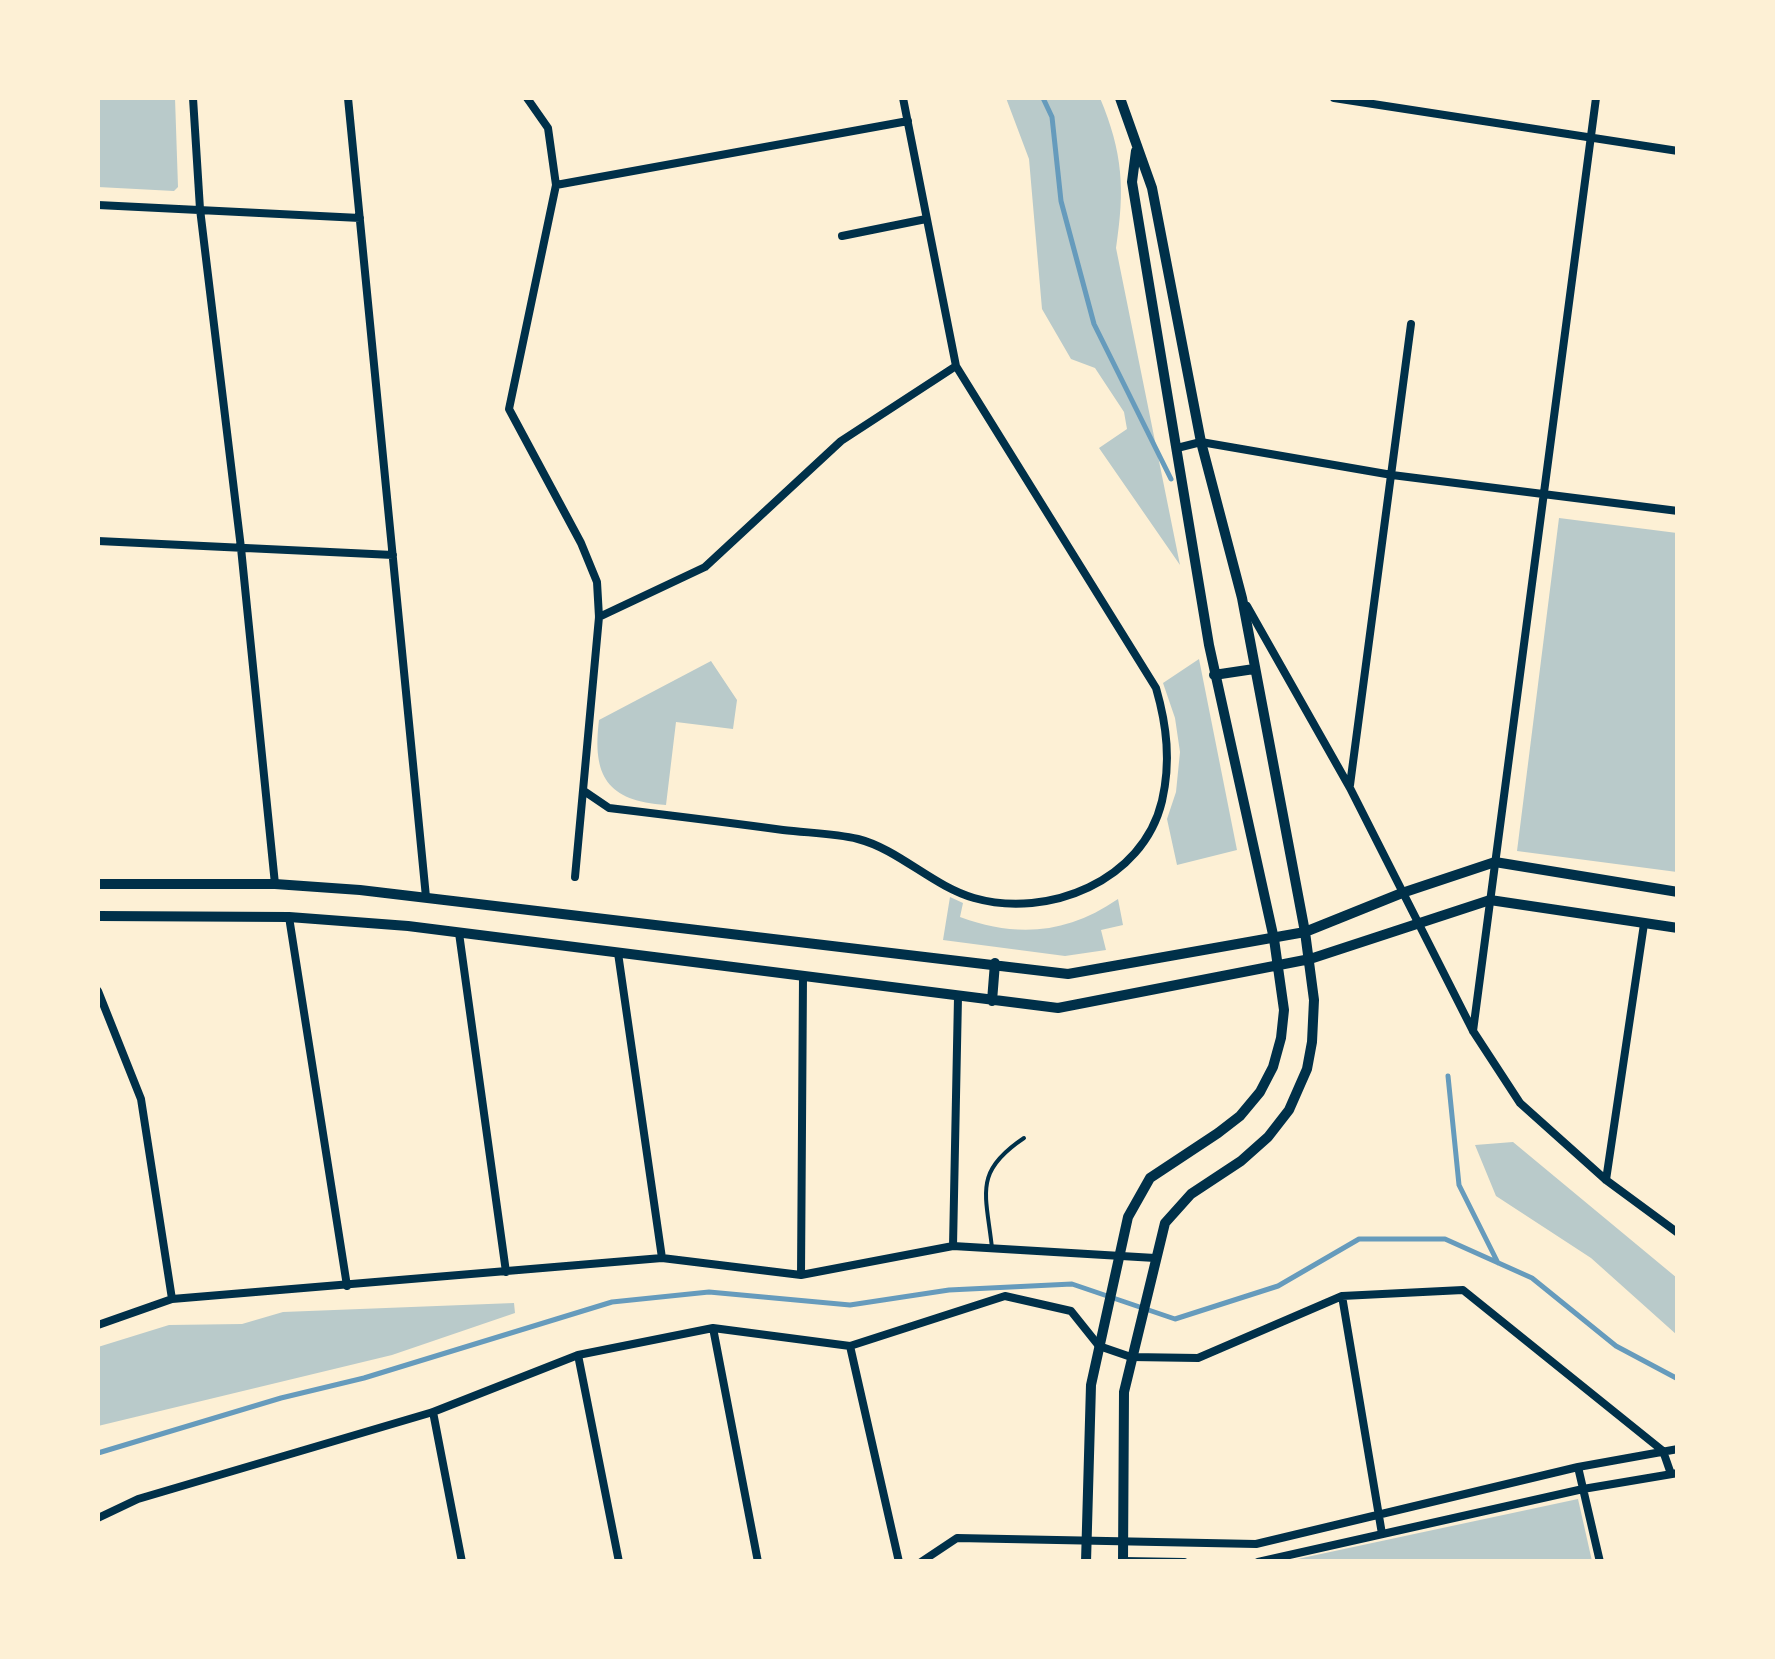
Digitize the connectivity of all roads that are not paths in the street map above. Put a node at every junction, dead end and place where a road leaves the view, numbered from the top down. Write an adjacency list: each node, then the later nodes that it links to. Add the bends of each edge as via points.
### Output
1 (193, 98): 15 (street)
2 (348, 98): 16 (street)
3 (528, 98): 13 (street, via 548,128)
4 (903, 98): 9 (street)
5 (1120, 98): 11 (street)
6 (1334, 98): 8 (street)
7 (1596, 98): 10 (street)
8 (1356, 99): 10 (street)
9 (908, 122): 13 (street); 17 (street)
10 (1590, 137): 12 (street); 24 (street)
11 (1136, 150): 21 (street, via 1152,188); 22 (street, via 1132,182)
12 (1678, 150)
13 (556, 185): 30 (street, via 509,410 581,543 596,582)
14 (98, 204): 15 (street)
15 (200, 208): 16 (street); 27 (street)
16 (360, 218): 28 (street)
17 (926, 219): 18 (street); 20 (street)
18 (842, 236)
19 (1411, 324): 23 (street)
20 (956, 366): 30 (street, via 841,441 704,567); 34 (street, via 1156,688 1168,746 1166,778 1151,831 1137,851 1071,896 996,904 969,897 861,840 609,808)
21 (1202, 442): 22 (street); 23 (street); 29 (street)
22 (1178, 448): 32 (street)
23 (1392, 475): 24 (street); 33 (street)
24 (1543, 495): 25 (street); 35 (street)
25 (1678, 511)
26 (98, 541): 27 (street)
27 (241, 548): 28 (street); 38 (street)
28 (392, 555): 41 (street)
29 (1242, 598): 31 (street); 33 (street)
30 (599, 617): 34 (street)
31 (1254, 669): 32 (street); 48 (street)
32 (1214, 675): 50 (street)
33 (1350, 788): 39 (street)
34 (584, 791): 36 (street)
35 (1495, 862): 39 (street); 40 (street); 42 (street)
36 (575, 877)
37 (98, 884): 38 (street)
38 (274, 884): 41 (street)
39 (1402, 892): 45 (street); 48 (street)
40 (1678, 892)
41 (426, 897): 53 (street)
42 (1490, 900): 45 (street); 46 (street); 59 (street)
43 (98, 916): 44 (street)
44 (289, 917): 49 (street); 70 (street)
45 (1419, 924): 52 (street); 59 (street)
46 (1644, 924): 47 (street); 61 (street)
47 (1678, 928)
48 (1305, 932): 50 (street); 52 (street)
49 (459, 933): 51 (street); 68 (street)
50 (1274, 939): 53 (street, via 1068,974); 54 (street)
51 (618, 953): 55 (street); 66 (street)
52 (1310, 959): 54 (street); 67 (street, via 1312,1042 1289,1110 1241,1161 1176,1208)
53 (995, 963): 58 (street)
54 (1279, 966): 58 (street, via 1058,1008); 65 (street, via 1281,1038 1260,1092 1240,1116 1150,1178 1128,1218)
55 (804, 977): 57 (street); 69 (street)
56 (98, 991): 72 (street, via 141,1099)
57 (958, 998): 58 (street); 63 (street)
58 (992, 1001)
59 (1473, 1030): 61 (street, via 1520,1104)
60 (1024, 1138): 64 (lane, via 986,1174)
61 (1606, 1180): 62 (street)
62 (1678, 1233)
63 (953, 1246): 64 (street); 69 (street)
64 (992, 1248): 65 (street)
65 (1119, 1255): 67 (street); 76 (street)
66 (662, 1258): 68 (street); 69 (street)
67 (1155, 1258): 78 (street)
68 (506, 1272): 70 (street)
69 (800, 1275)
70 (347, 1286): 72 (street)
71 (1342, 1296): 78 (street, via 1198,1358); 81 (street, via 1463,1290); 85 (street)
72 (172, 1299): 73 (street)
73 (98, 1324)
74 (713, 1328): 75 (street); 77 (street); 94 (street)
75 (850, 1346): 76 (street, via 1005,1296 1071,1311); 95 (street)
76 (1099, 1346): 78 (street); 88 (street, via 1091,1386)
77 (578, 1355): 79 (street); 93 (street)
78 (1131, 1357): 89 (street, via 1124,1392)
79 (433, 1412): 86 (street, via 138,1500); 92 (street)
80 (1678, 1449): 81 (street)
81 (1663, 1451): 82 (street); 83 (street)
82 (1578, 1467): 84 (street); 85 (street)
83 (1674, 1473): 84 (street)
84 (1583, 1488): 87 (street); 100 (street)
85 (1378, 1517): 87 (street); 90 (street)
86 (98, 1518)
87 (1382, 1534): 99 (street)
88 (1086, 1540): 89 (street); 96 (street, via 957,1538); 97 (street)
89 (1123, 1541): 90 (street); 91 (street)
90 (1256, 1544): 99 (street)
91 (1122, 1561): 98 (street)
92 (462, 1562)
93 (620, 1562)
94 (758, 1562)
95 (899, 1562)
96 (921, 1562)
97 (1086, 1562)
98 (1184, 1562)
99 (1256, 1562)
100 (1600, 1562)

